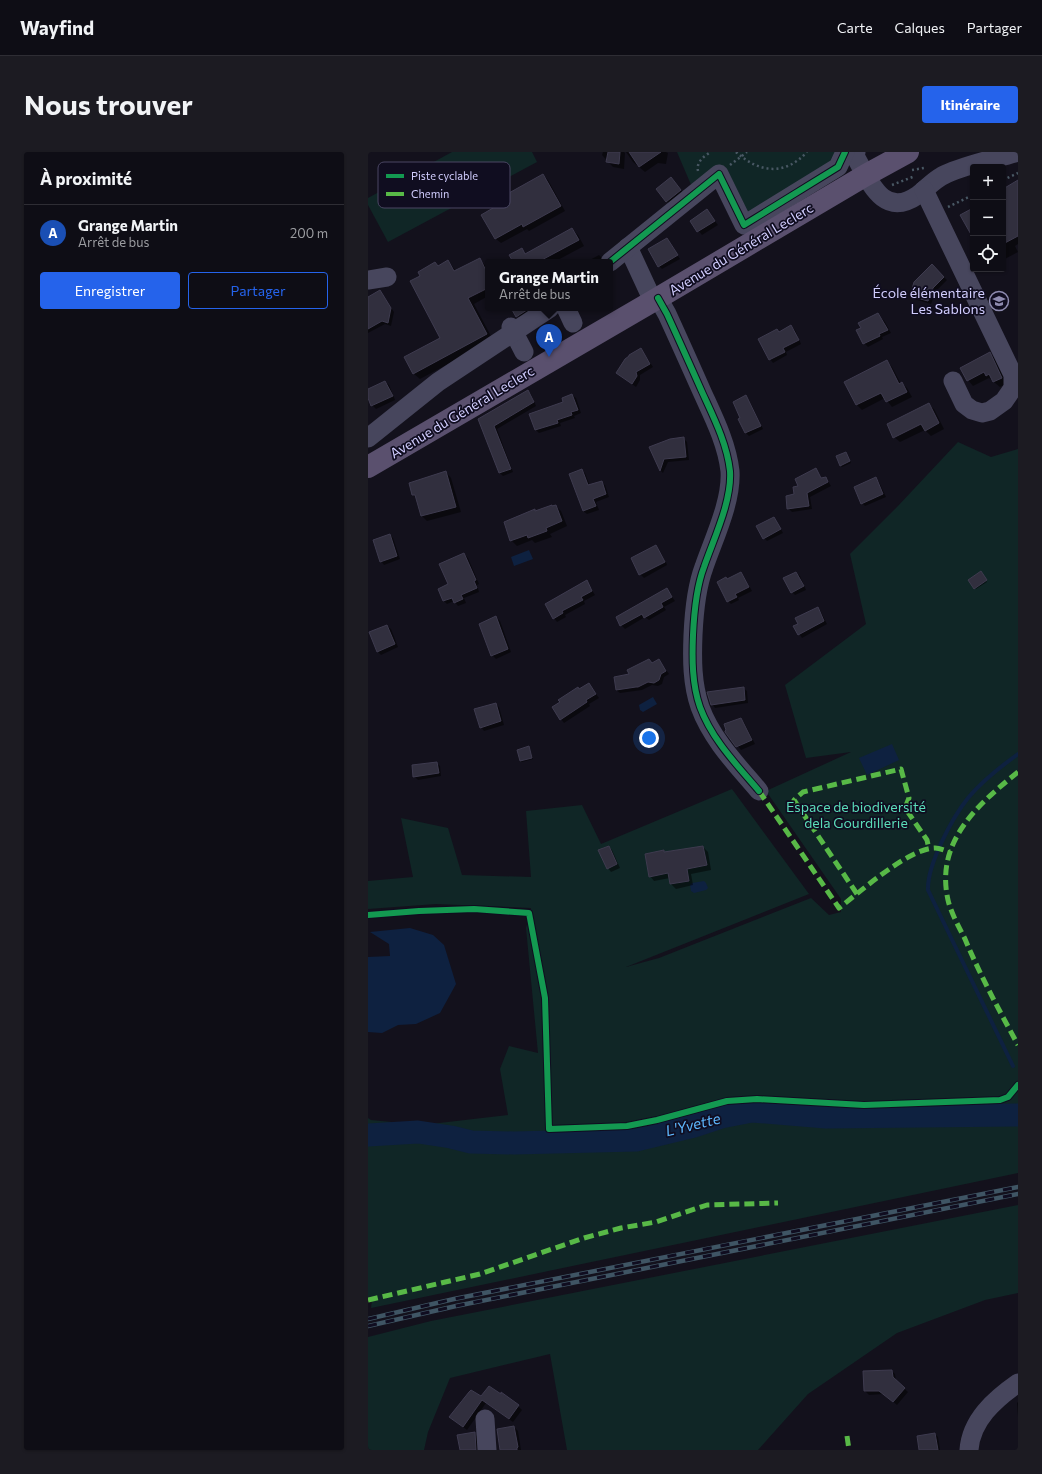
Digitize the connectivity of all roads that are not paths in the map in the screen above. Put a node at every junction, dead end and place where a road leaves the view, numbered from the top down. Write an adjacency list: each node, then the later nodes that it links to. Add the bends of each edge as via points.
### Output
1 (844, 152): 7 (street, via 838,167 744,225 719,174)
2 (856, 152): 5 (street, via 855,156)
3 (908, 152): 5 (main road, Avenue du Général Leclerc)
4 (1018, 152): 6 (street, via 942,176)
5 (866, 175): 6 (street, via 874,191 886,200 898,203 906,202); 11 (main road, Avenue du Général Leclerc)
6 (923, 186): 15 (street, via 1013,375 1013,388 1004,401 990,411 982,413 964,404)
7 (628, 247): 8 (street); 11 (street)
8 (613, 260)
9 (387, 277): 10 (street)
10 (368, 280)
11 (656, 300): 17 (main road, Avenue du Général Leclerc); 18 (street, via 667,314 714,417 730,470 730,490 697,593 692,658 695,685 701,708 714,734)
12 (545, 311): 13 (street)
13 (513, 330): 14 (street); 16 (street, via 438,382)
14 (524, 352)
15 (953, 381)
16 (368, 438)
17 (374, 459)
18 (759, 791)
19 (1018, 1383): 22 (street, via 986,1410 970,1438)
20 (485, 1419): 21 (street)
21 (487, 1450)
22 (969, 1450)

